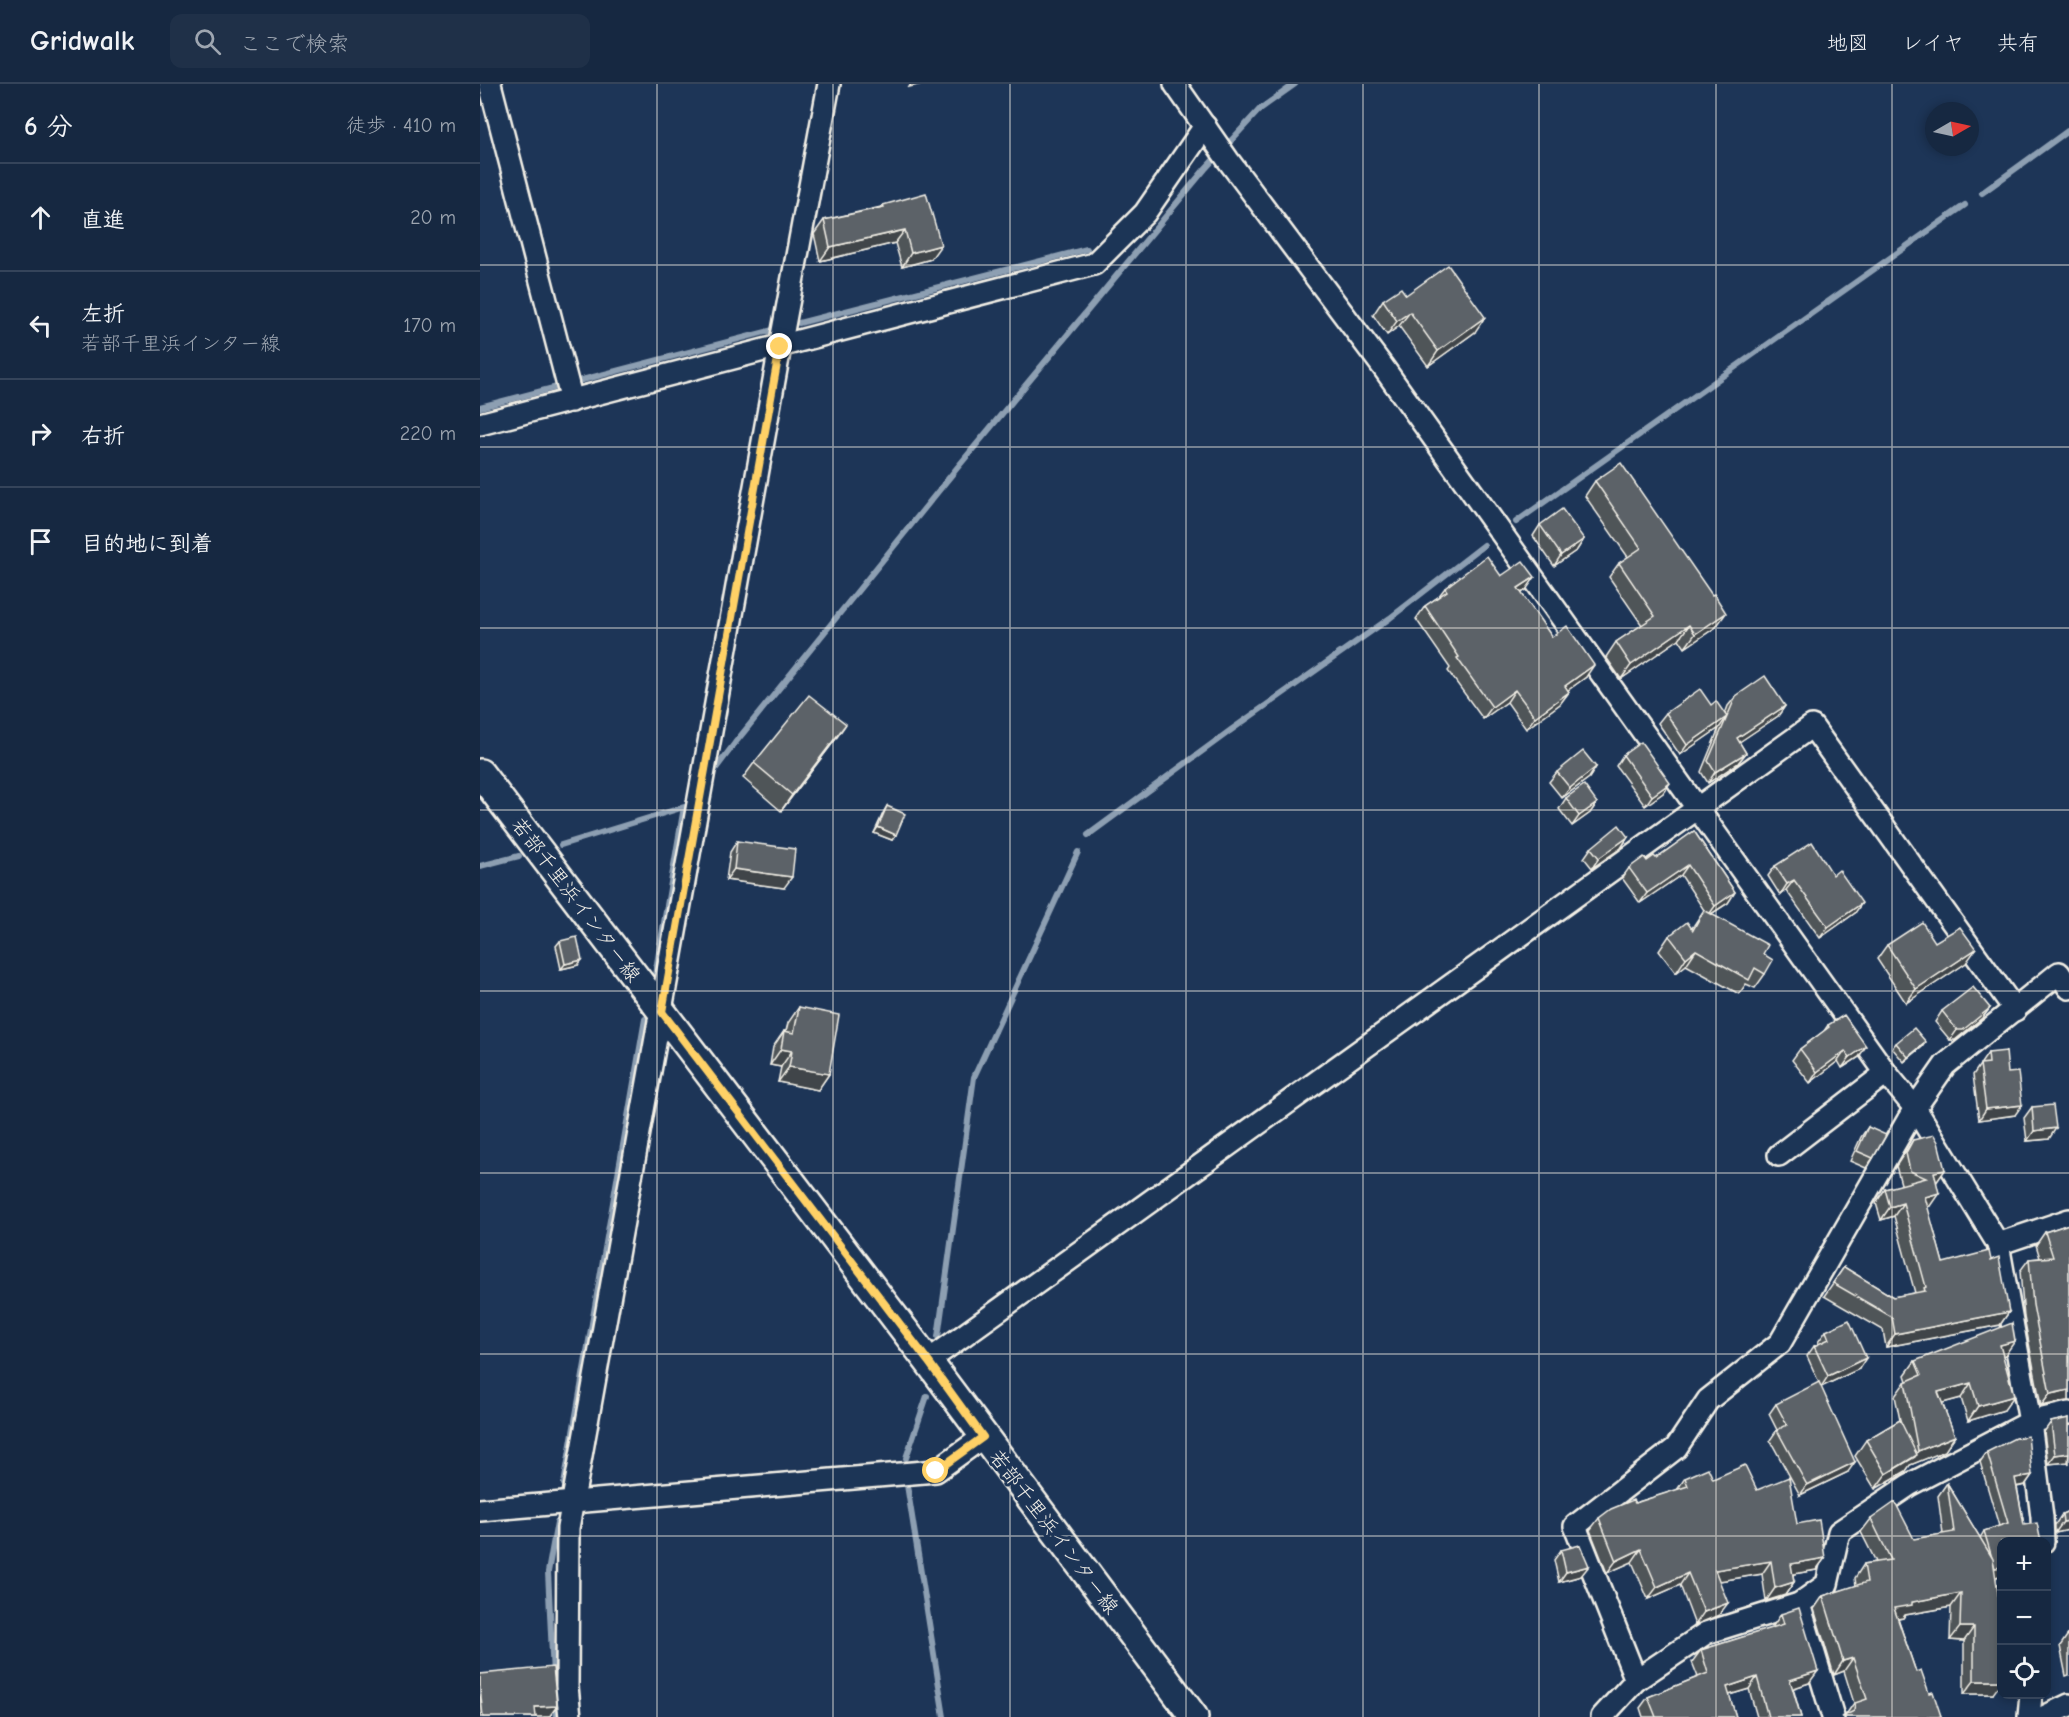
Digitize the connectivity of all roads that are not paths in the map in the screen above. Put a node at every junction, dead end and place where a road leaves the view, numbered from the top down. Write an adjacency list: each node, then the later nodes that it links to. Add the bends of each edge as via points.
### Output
1 (490, 84): 6 (street)
2 (829, 84): 5 (street)
3 (1175, 84): 4 (street)
4 (1209, 133): 5 (street, via 1144,213 1094,264); 9 (street, via 1383,367)
5 (780, 347): 6 (street); 12 (street)
6 (572, 401): 7 (street)
7 (480, 424)
8 (480, 773): 12 (main road, 若部千里浜インター線)
9 (1697, 808): 11 (street, via 1812,726); 13 (street); 18 (street)
10 (2069, 987): 11 (street, via 2059,973)
11 (2015, 1010): 14 (street, via 1945,1065)
12 (662, 1012): 18 (main road, 若部千里浜インター線); 22 (street)
13 (1886, 1073): 14 (street); 15 (street)
14 (1916, 1108): 17 (street); 26 (street, via 1780,1343 1708,1400 1676,1448 1575,1526)
15 (1779, 1155)
16 (2069, 1220): 17 (street)
17 (1998, 1244): 20 (street)
18 (928, 1361): 21 (main road, 若部千里浜インター線)
19 (2069, 1413): 20 (street)
20 (2030, 1422): 24 (street); 25 (street, via 1909,1485 1839,1532 1827,1584)
21 (983, 1437): 22 (street, via 936,1471); 31 (main road, 若部千里浜インター線)
22 (573, 1502): 23 (street); 30 (street, via 568,1528)
23 (480, 1510)
24 (2043, 1537)
25 (1799, 1604): 26 (street, via 1706,1633); 33 (street)
26 (1636, 1680): 29 (street)
27 (2031, 1699): 34 (street)
28 (2069, 1705): 35 (street)
29 (1621, 1708): 32 (street)
30 (570, 1717)
31 (1194, 1717)
32 (1602, 1717)
33 (1833, 1717)
34 (2029, 1717)
35 (2044, 1717)

